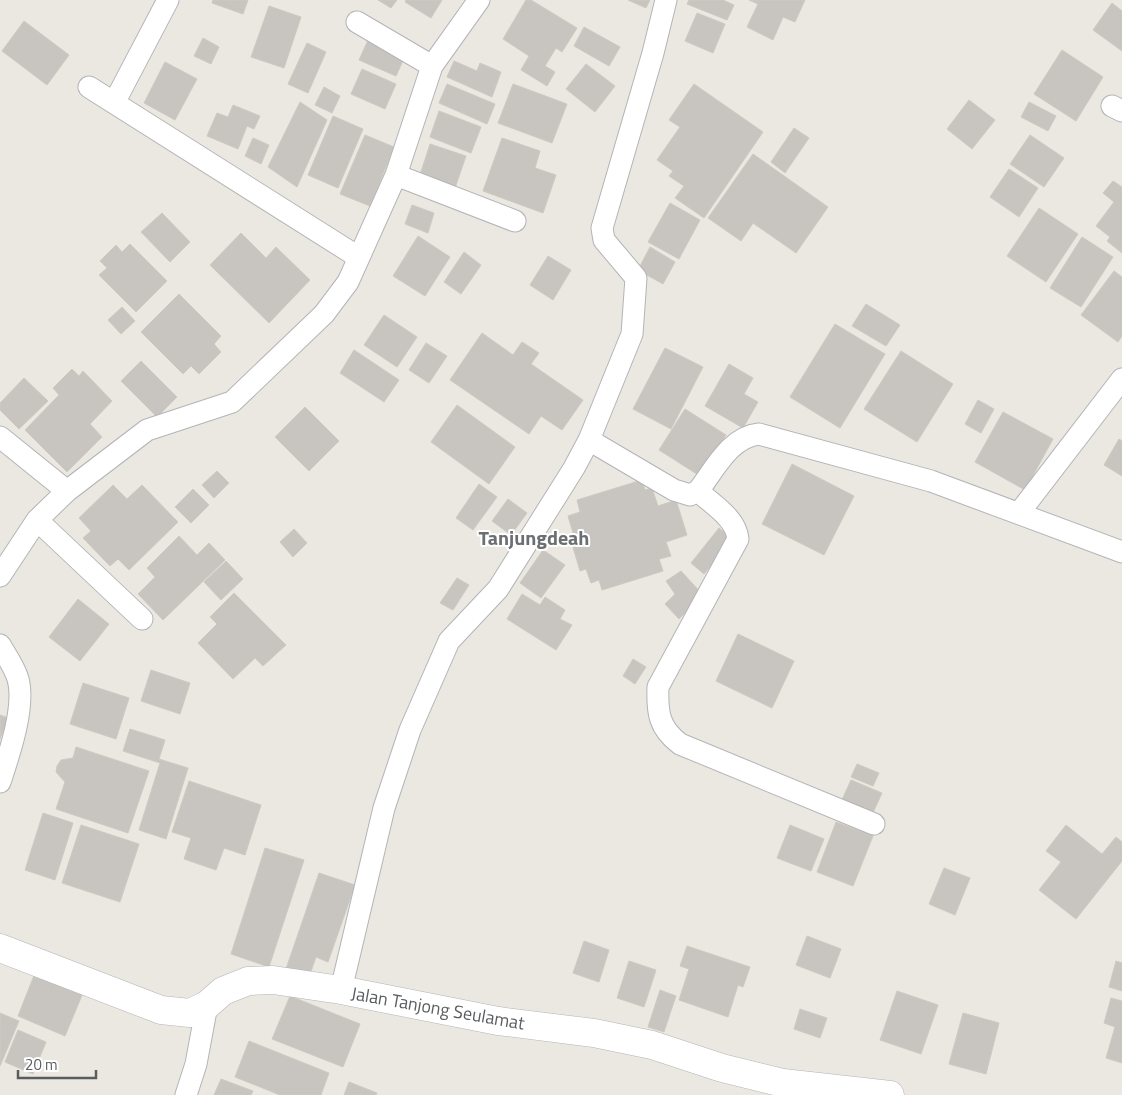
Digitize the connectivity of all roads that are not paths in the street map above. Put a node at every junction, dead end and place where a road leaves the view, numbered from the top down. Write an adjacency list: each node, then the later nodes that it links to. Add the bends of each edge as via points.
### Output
1 (168, 0): 7 (street)
2 (480, 0): 5 (street)
3 (666, 0): 13 (street, via 602,228 604,240 636,278 632,334)
4 (357, 22): 5 (street)
5 (432, 66): 8 (street)
6 (89, 87): 7 (street)
7 (114, 103): 10 (street)
8 (396, 175): 9 (street); 10 (street)
9 (515, 221)
10 (358, 257): 14 (street, via 348,282 324,314 232,402 147,430)
11 (1122, 379): 16 (street)
12 (0, 437): 14 (street)
13 (589, 440): 15 (street, via 674,490 690,495); 25 (street, via 498,589 449,641 410,730 384,808)
14 (67, 491): 17 (street)
15 (698, 492): 16 (street, via 733,445 746,435 759,434 932,482); 23 (street, via 733,522 738,538 658,687 657,706 667,734 680,744)
16 (1019, 513): 18 (street)
17 (37, 520): 19 (street); 20 (street)
18 (1122, 552)
19 (0, 576)
20 (142, 619)
21 (0, 645): 22 (street, via 17,675 20,702)
22 (0, 782)
23 (874, 824)
24 (0, 948): 26 (street, Jalan Tanjong Seulamat, via 161,1010 185,1014)
25 (342, 990): 26 (street, Jalan Tanjong Seulamat, via 273,980 248,981 223,991); 28 (street, Jalan Tanjong Seulamat, via 498,1021 594,1032 783,1083)
26 (207, 1005): 27 (street, via 196,1064)
27 (186, 1095)
28 (890, 1095)

